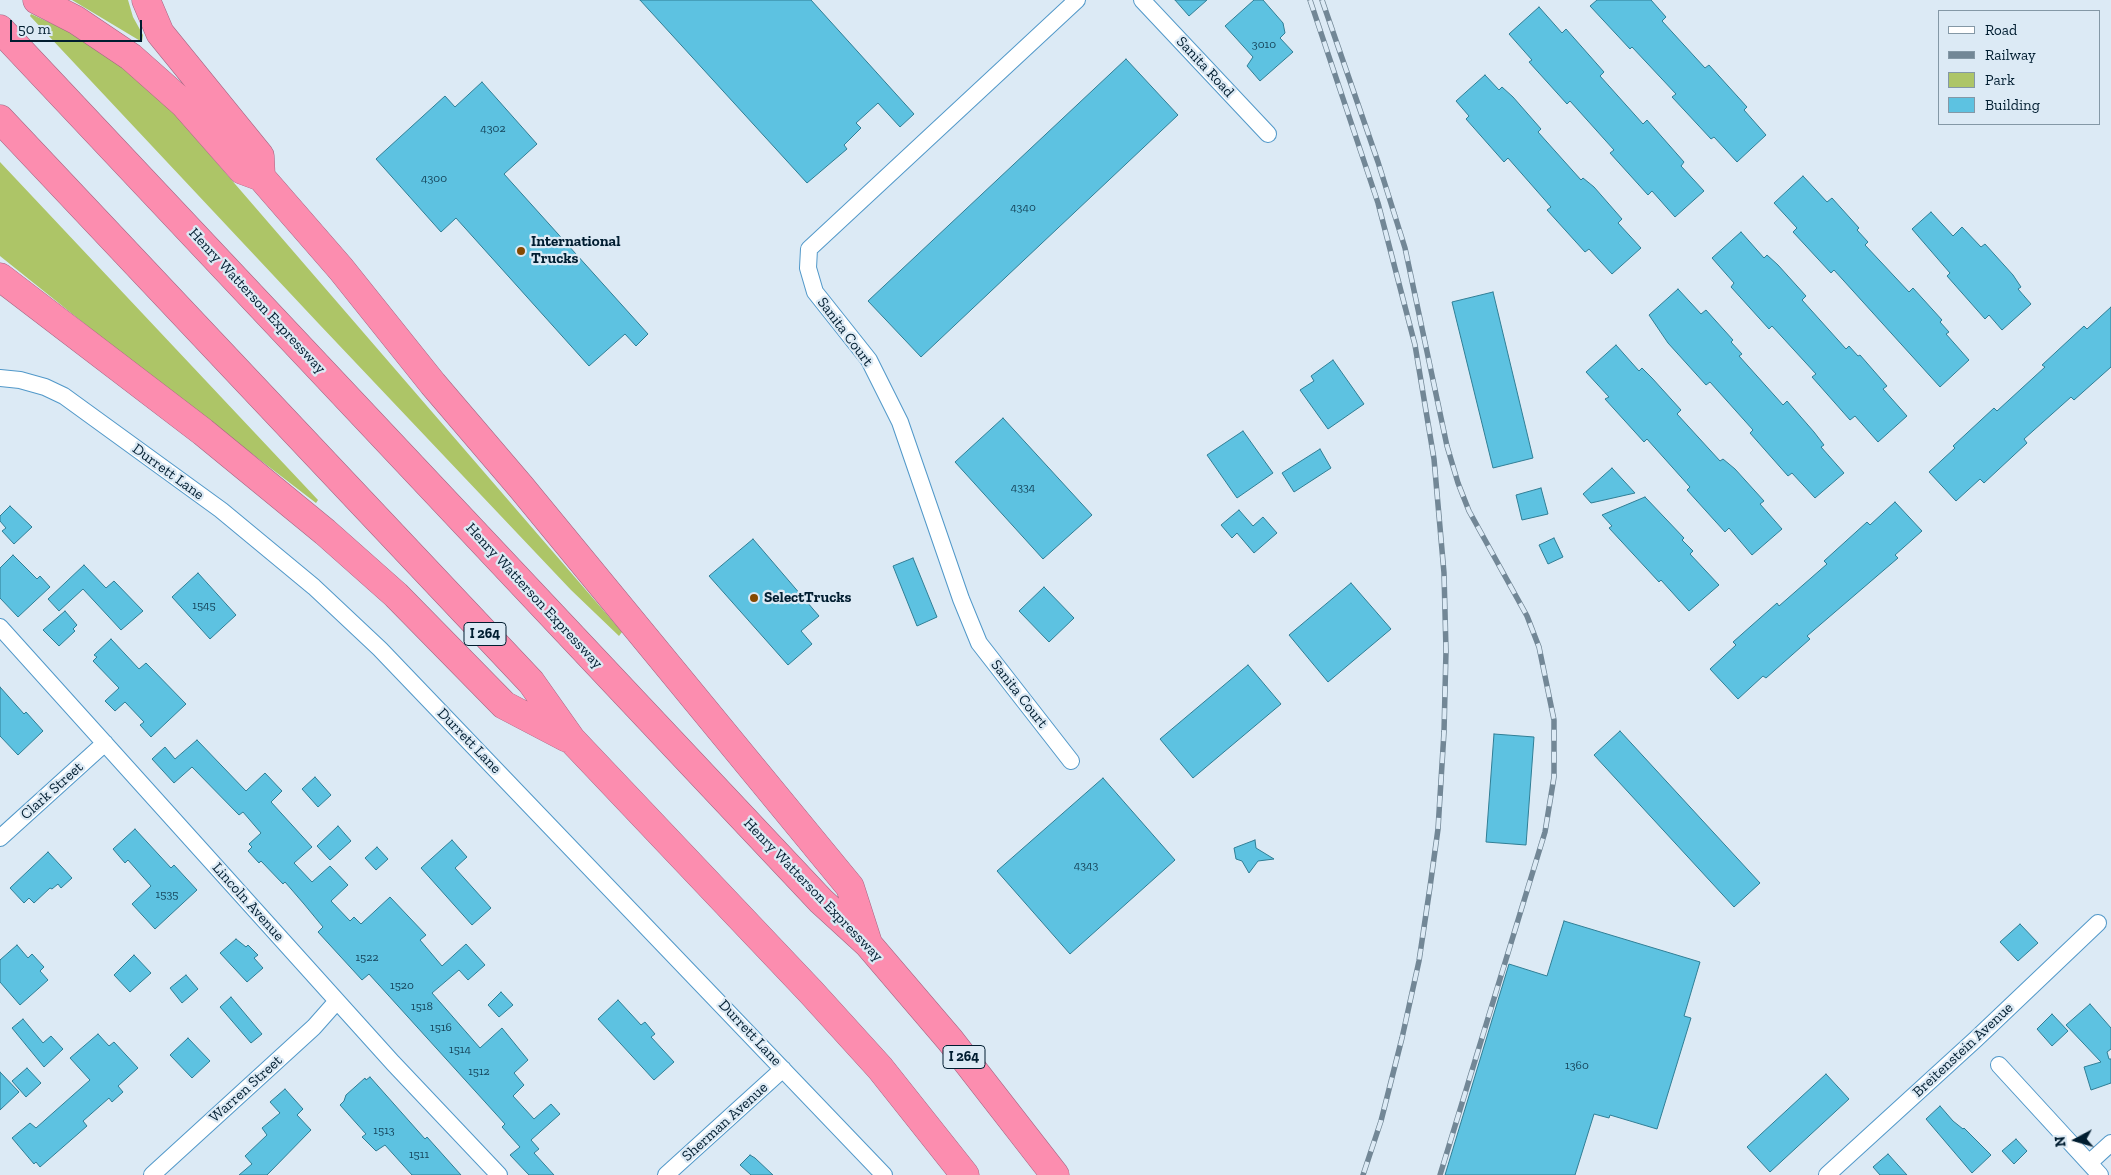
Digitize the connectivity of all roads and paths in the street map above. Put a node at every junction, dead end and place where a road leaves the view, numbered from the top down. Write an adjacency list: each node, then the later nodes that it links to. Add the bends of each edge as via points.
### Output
1 (37, 0): 8 (highway, via 76,20 131,57 184,104 242,170)
2 (146, 0): 8 (highway, via 160,33 260,156)
3 (1077, 0): 14 (street, Sanita Court, via 809,249 808,268 815,292 869,360 900,422 979,643)
4 (1142, 0): 7 (street, Sanita Road)
5 (0, 29): 17 (highway, Henry Watterson Expressway / I 264, via 821,901)
6 (0, 119): 12 (highway, I 264, via 531,682)
7 (1268, 134)
8 (261, 177): 17 (highway, via 341,269 850,886)
9 (0, 277): 12 (highway, via 202,432 325,532 396,595 504,705)
10 (0, 378): 20 (street, Durrett Lane, via 37,385 64,396 221,510 314,587 380,649)
11 (0, 627): 13 (street, Lincoln Avenue)
12 (572, 740): 27 (highway, I 264, via 812,992 880,1068)
13 (104, 744): 15 (street, Clark Street); 18 (street, Lincoln Avenue)
14 (1071, 761)
15 (0, 838)
16 (2098, 923): 29 (street, Breitenstein Avenue)
17 (868, 944): 28 (highway, Henry Watterson Expressway / I 264, via 950,1040)
18 (337, 1001): 23 (street, Warren Street, via 314,1027); 24 (street, Lincoln Avenue)
19 (1999, 1065): 22 (street)
20 (784, 1069): 25 (street, Sherman Avenue); 26 (street, Durrett Lane)
21 (2111, 1143): 22 (street)
22 (2094, 1169)
23 (152, 1175)
24 (499, 1175)
25 (666, 1175)
26 (884, 1175)
27 (965, 1175)
28 (1055, 1175)
29 (1827, 1175)

